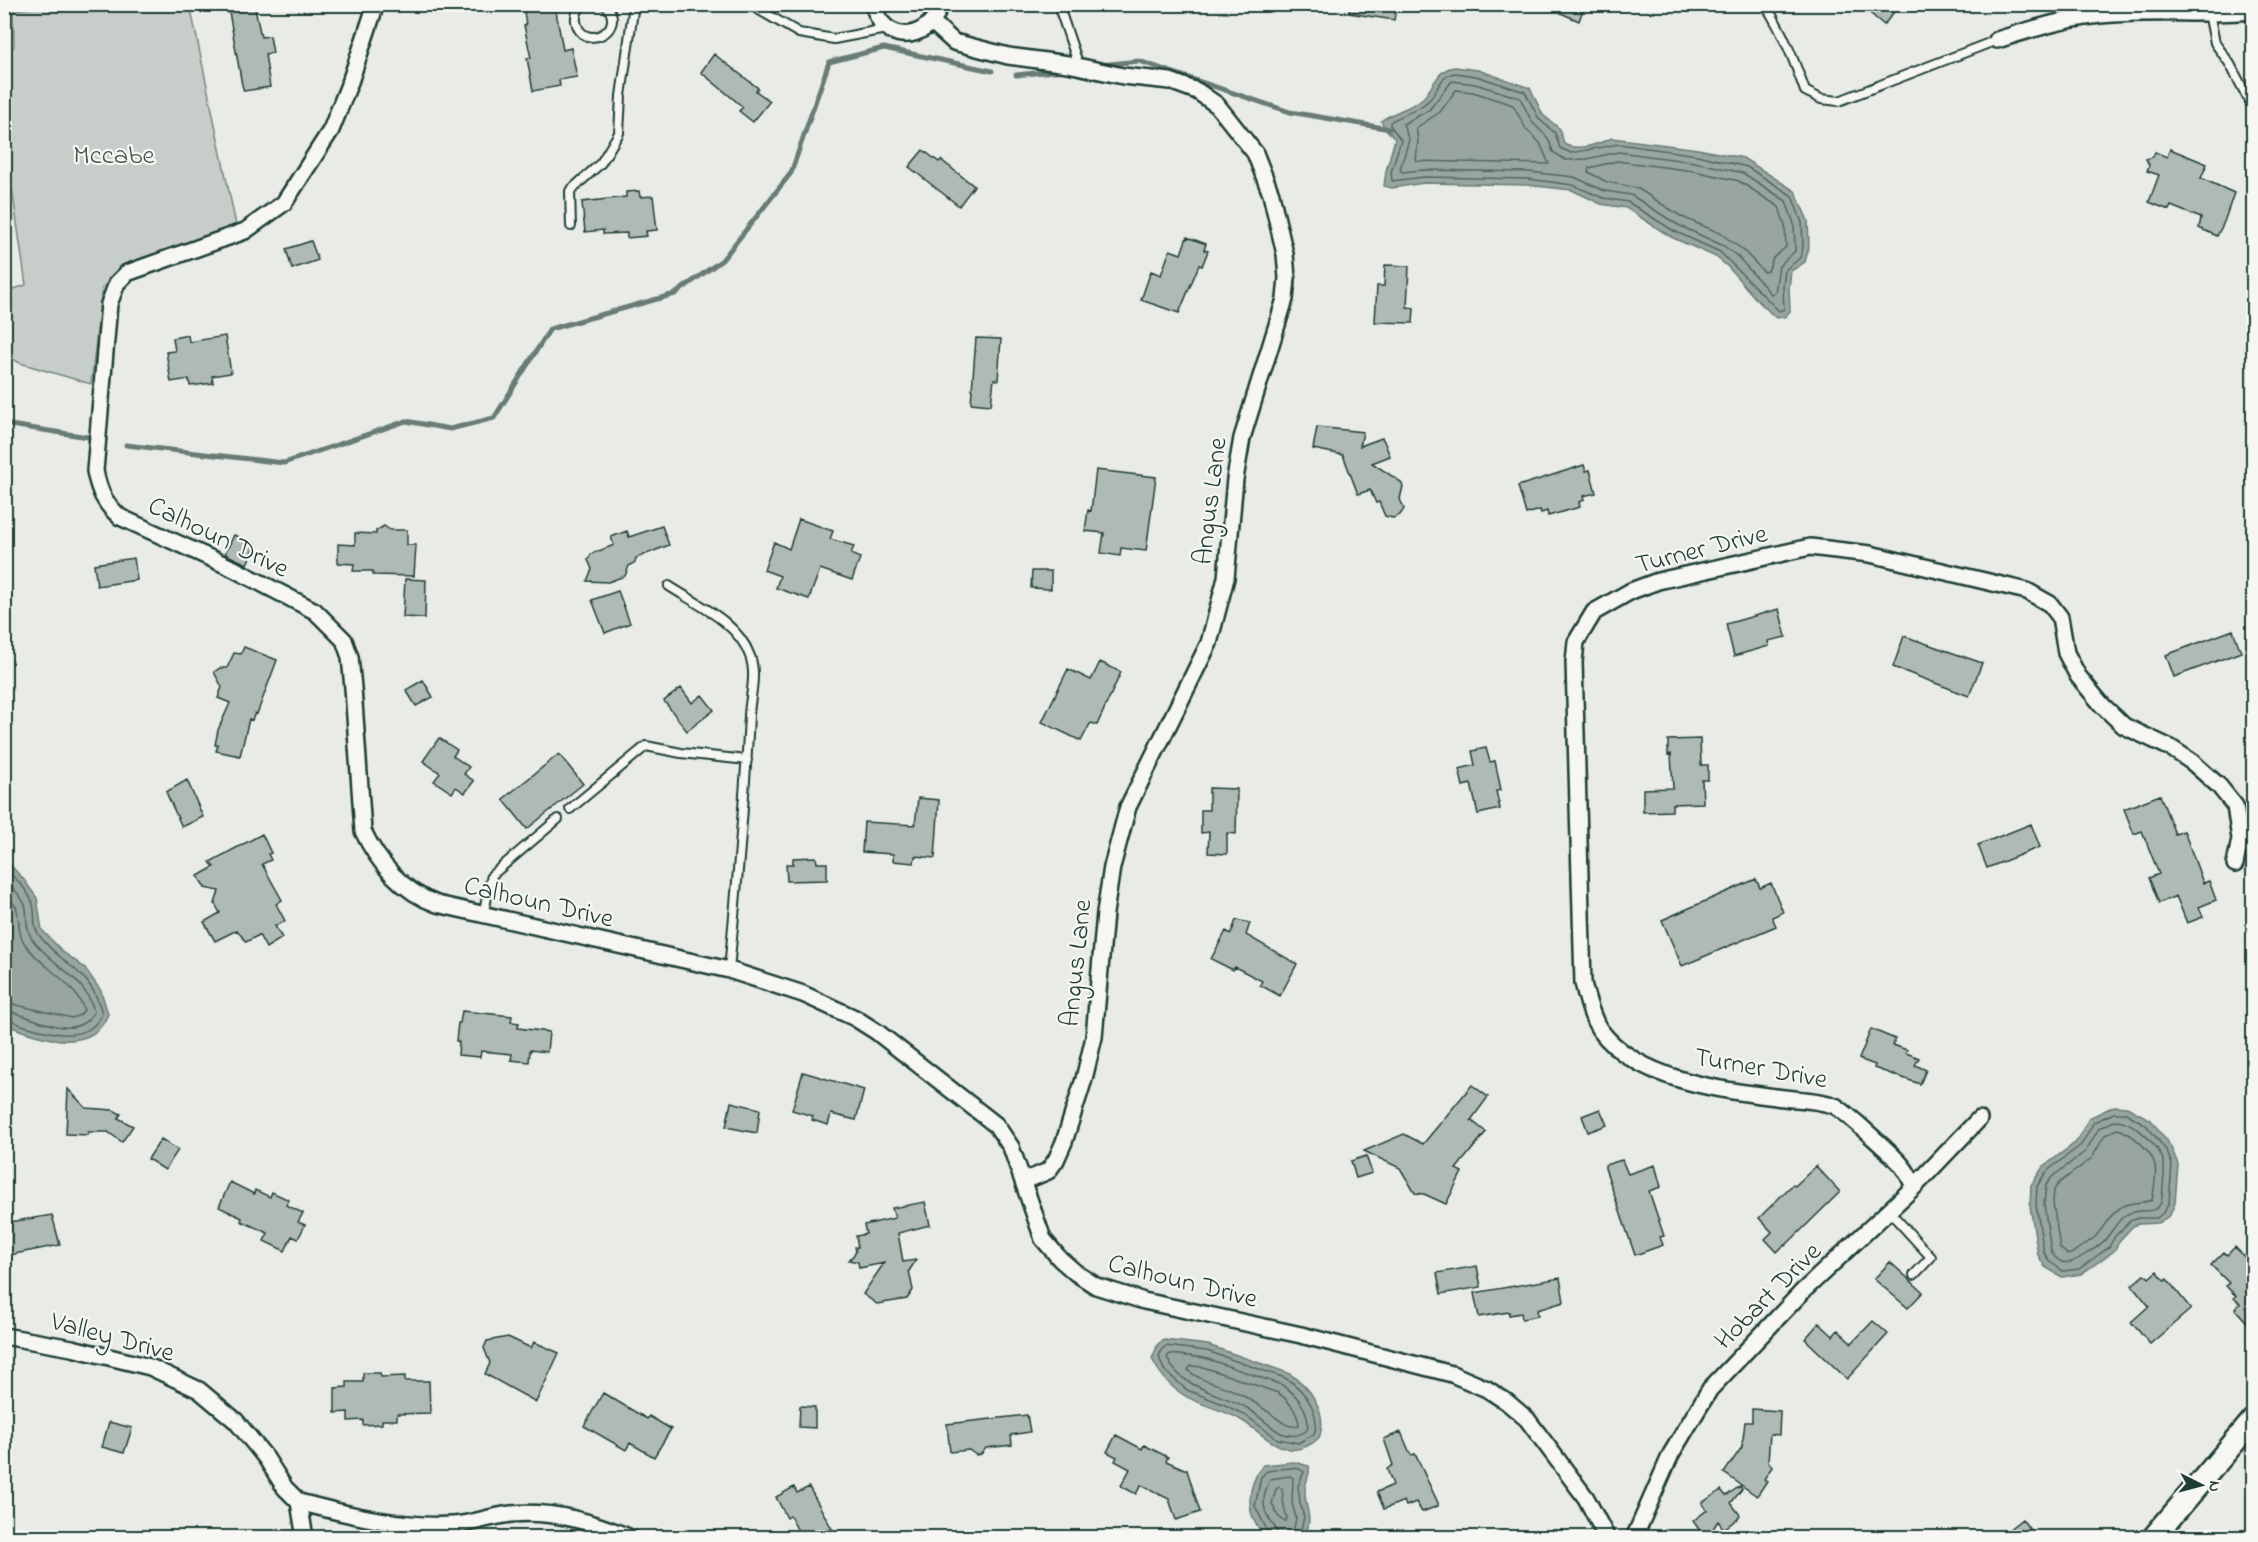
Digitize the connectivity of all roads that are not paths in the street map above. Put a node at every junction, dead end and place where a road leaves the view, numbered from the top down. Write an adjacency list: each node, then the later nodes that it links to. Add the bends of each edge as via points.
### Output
1 (376, 4): 23 (street, Calhoun Drive, via 331,130 284,203 245,231 127,273 117,283 108,304 95,471 107,506 120,517 264,584 315,611 336,630 350,657 363,831 371,848 399,881 420,898)
2 (583, 4): 3 (lane, via 576,23 581,32 592,37 603,34 611,25 612,15)
3 (605, 4)
4 (634, 4): 17 (lane, via 619,133 601,163 570,191)
5 (749, 4): 13 (lane, via 799,33 834,39)
6 (873, 4): 13 (street)
7 (940, 4): 12 (street)
8 (1060, 4): 15 (lane)
9 (1765, 4): 14 (lane, via 1780,27 1805,91 1821,99 1839,101)
10 (2253, 10): 11 (street)
11 (2209, 13): 14 (street, via 2080,17); 16 (lane, via 2215,43)
12 (932, 22): 13 (street, via 911,34); 15 (street, Angus Lane, via 954,42 1008,56)
13 (888, 28)
14 (1996, 40)
15 (1079, 66): 26 (street, Angus Lane, via 1170,81 1197,91 1217,105 1255,153 1271,194 1287,278 1242,438 1226,578 1209,643 1128,807 1119,837 1105,913 1094,1037 1084,1079 1056,1160 1048,1171)
16 (2253, 110)
17 (571, 226)
18 (669, 586): 19 (lane, via 730,626 750,654 754,669)
19 (747, 760): 20 (lane, via 646,746); 24 (lane)
20 (570, 809)
21 (558, 819): 23 (lane, via 492,875)
22 (2235, 864): 27 (street, Turner Drive, via 2240,839 2235,806 2192,762 2124,726 2102,705 2078,676 2066,653 2060,617 2050,604 2027,591 1870,554 1810,547 1658,581 1594,612 1576,642 1574,662 1583,983 1599,1029 1635,1059 1688,1082 1838,1107 1903,1167)
23 (483, 915): 24 (street, Calhoun Drive)
24 (729, 970): 26 (street, Calhoun Drive, via 832,1006 877,1032 996,1125 1011,1147)
25 (1979, 1119): 27 (street, Hobart Drive)
26 (1023, 1179): 35 (street, Calhoun Drive, via 1043,1239 1060,1259 1096,1286 1452,1374 1486,1389 1527,1419 1586,1498)
27 (1914, 1187): 28 (street, Hobart Drive)
28 (1889, 1211): 29 (lane, via 1931,1257); 36 (street, Hobart Drive, via 1803,1291 1710,1389 1671,1454)
29 (1914, 1275)
30 (4, 1336): 32 (street, Valley Drive, via 150,1367 200,1390 236,1421)
31 (2253, 1419): 37 (main road)
32 (299, 1502): 33 (street); 34 (street, via 413,1525 455,1525 538,1512 600,1525)
33 (305, 1538)
34 (631, 1538)
35 (1607, 1538)
36 (1634, 1538)
37 (2153, 1538)

